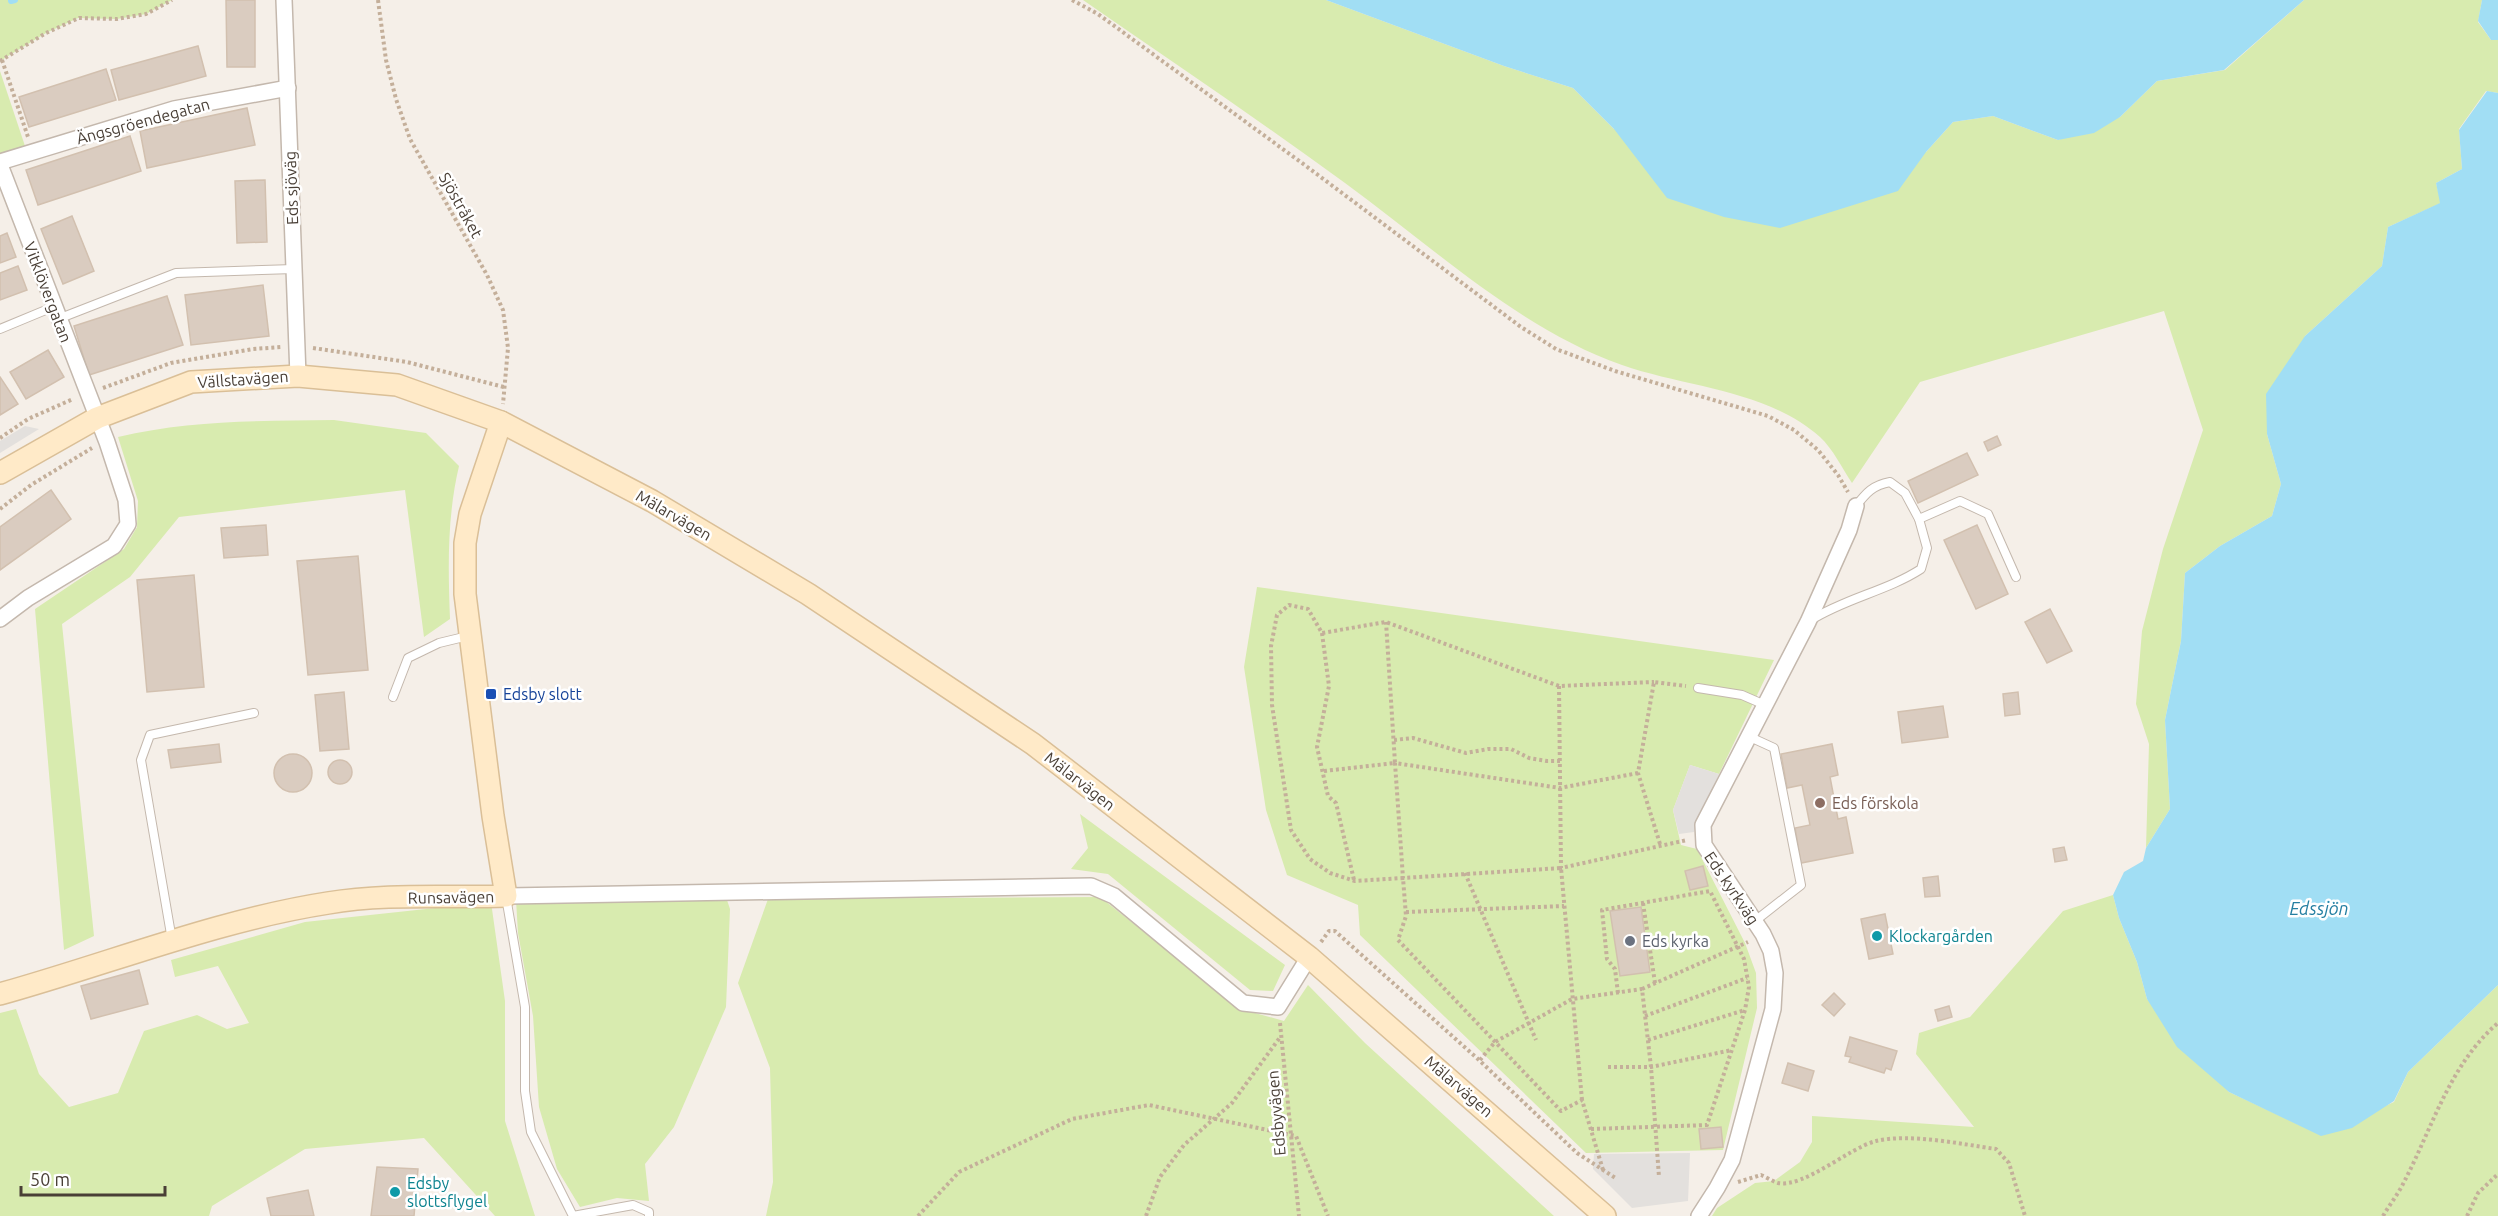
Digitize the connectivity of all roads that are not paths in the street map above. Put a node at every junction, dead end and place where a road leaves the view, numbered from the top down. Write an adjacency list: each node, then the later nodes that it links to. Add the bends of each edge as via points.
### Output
1 (284, 0): 2 (street, Eds sjöväg)
2 (288, 88): 3 (street, Ängsgröendegatan, via 174,109); 4 (street, Eds sjöväg)
3 (0, 164): 5 (street, Vitklövergatan)
4 (294, 268): 5 (lane, via 176,273); 7 (street, Eds sjöväg)
5 (56, 313): 6 (lane); 8 (street, Vitklövergatan)
6 (0, 329)
7 (298, 376): 8 (main road, Vällstavägen, via 191,382); 9 (main road, Vällstavägen, via 397,385)
8 (97, 418): 10 (main road, Vällstavägen); 14 (street, Vitklövergatan, via 126,500 128,524 114,546)
9 (501, 423): 16 (main road, Runsavägen, via 475,495 465,543); 25 (main road, Mälarvägen, via 652,501 808,594 1033,744)
10 (0, 473)
11 (1856, 506): 12 (lane, via 1876,484 1890,482 1905,494); 15 (street, Eds kyrkväg, via 1849,531)
12 (1919, 519): 13 (lane, via 1960,501 1988,514); 15 (lane, via 1927,548 1921,569 1908,578 1831,607)
13 (2016, 577)
14 (0, 619)
15 (1808, 622): 19 (street, Eds kyrkväg)
16 (469, 635): 18 (lane, via 408,658); 22 (main road, Runsavägen)
17 (1698, 688): 19 (lane, via 1742,695)
18 (393, 697)
19 (1765, 705): 21 (street, Eds kyrkväg)
20 (254, 713): 24 (lane, via 150,735 141,760)
21 (1750, 737): 23 (street, Eds kyrkväg, via 1703,825 1703,838 1716,866); 23 (lane, via 1774,748 1802,885)
22 (506, 896): 24 (main road, Runsavägen, via 329,903); 25 (street, via 1091,886 1114,896 1243,1003 1278,1007); 27 (lane, via 525,1007 525,1091 531,1132)
23 (1755, 921): 30 (street, Eds kyrkväg, via 1771,951 1775,973 1773,1009 1732,1160)
24 (173, 941): 26 (main road, Runsavägen)
25 (1309, 957): 29 (main road, Mälarvägen)
26 (0, 994)
27 (573, 1216): 28 (lane, via 633,1205 649,1212)
28 (649, 1216)
29 (1605, 1216)
30 (1699, 1216)

